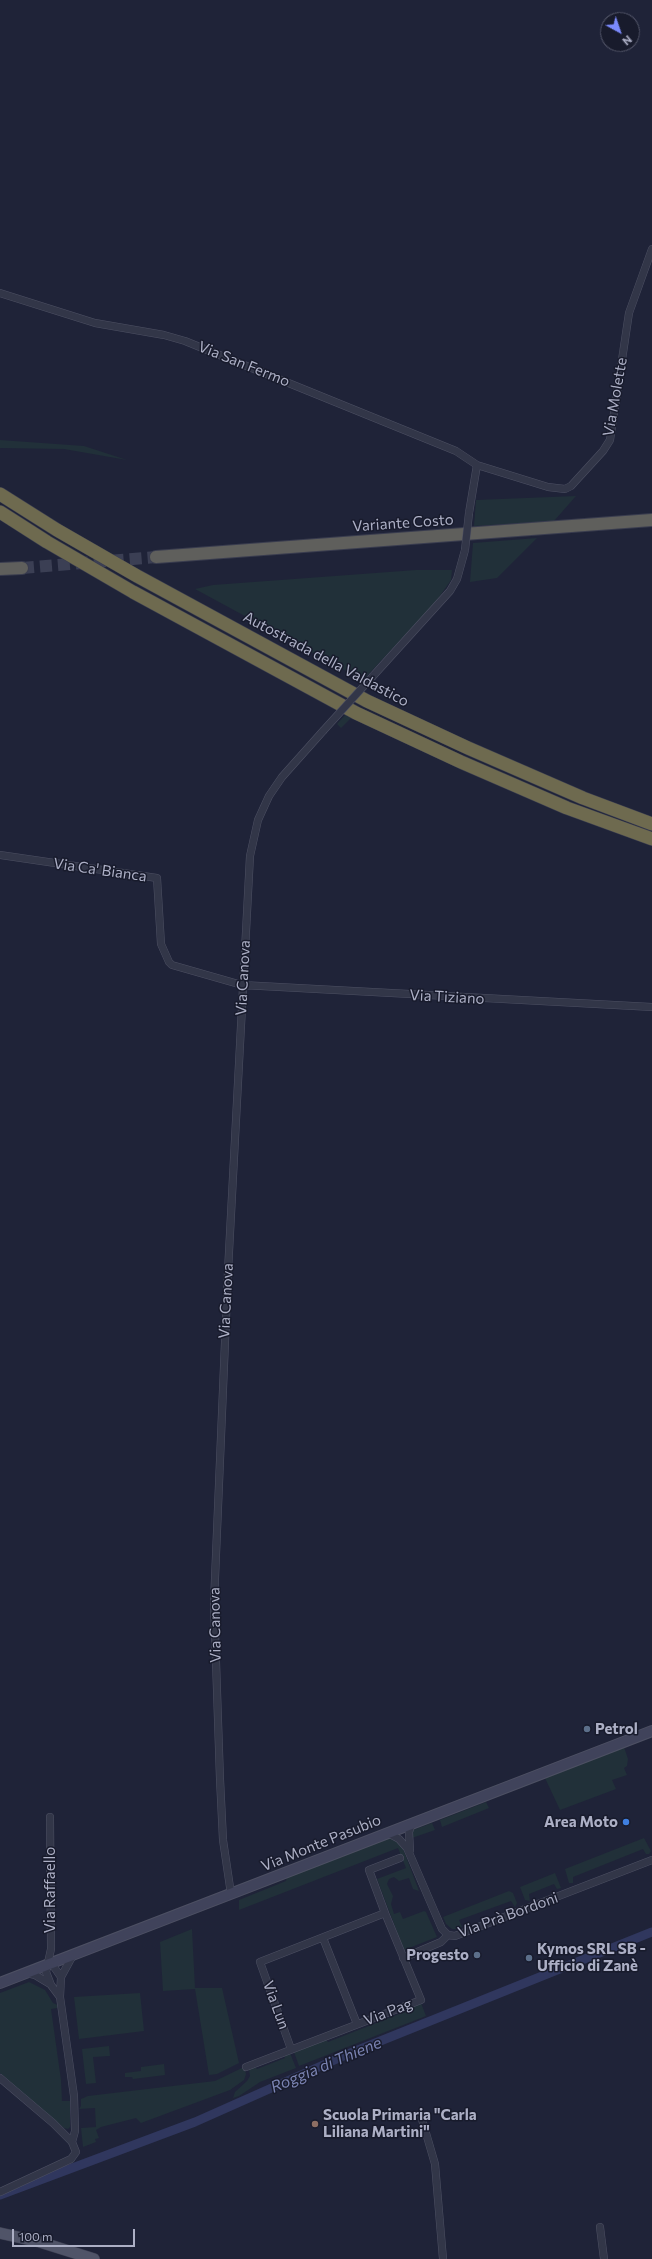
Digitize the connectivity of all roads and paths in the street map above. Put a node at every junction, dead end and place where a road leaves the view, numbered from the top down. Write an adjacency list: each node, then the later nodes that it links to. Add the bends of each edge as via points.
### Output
1 (652, 249): 3 (street, Via Molette, via 629,313 610,440 603,452 572,486 565,489 548,487)
2 (0, 293): 3 (street, Via San Fermo, via 95,323 185,341 444,446)
3 (477, 465): 13 (street, Via Canova, bridge, via 465,550 457,579 450,592 282,778 258,820 250,856)
4 (0, 494): 10 (highway, Autostrada della Valdastico, via 137,576 367,701 583,798)
5 (0, 512): 11 (highway, Autostrada della Valdastico, via 133,592 356,713 510,783)
6 (652, 520): 7 (highway, Variante Costo)
7 (156, 557)
8 (22, 568): 9 (highway)
9 (0, 570)
10 (652, 824)
11 (652, 839)
12 (0, 855): 13 (street, Via Ca' Bianca, via 157,878 160,936 163,952 169,962)
13 (242, 985): 14 (street, Via Tiziano); 22 (street, Via Canova, via 214,1602 223,1840)
14 (652, 1007)
15 (652, 1731): 17 (main road, Via Monte Pasubio)
16 (50, 1817): 28 (street, Via Raffaello)
17 (412, 1823): 18 (main road, Via Monte Pasubio); 19 (street, Via Prà Bordoni, via 409,1832)
18 (388, 1833): 19 (street, Via Prà Bordoni, via 399,1839); 22 (main road, Via Monte Pasubio)
19 (410, 1853): 24 (street, Via Prà Bordoni, via 442,1929)
20 (400, 1858): 23 (street, Via Pag, via 369,1870)
21 (652, 1860): 24 (street, Via Prà Bordoni, via 464,1933)
22 (231, 1894): 26 (main road, Via Monte Pasubio)
23 (385, 1913): 25 (street); 27 (street, Via Pag)
24 (448, 1935): 27 (street, via 442,1942)
25 (323, 1938): 34 (street); 35 (street, Via Lun, via 260,1962)
26 (74, 1954): 28 (main road, Via Monte Pasubio); 30 (street)
27 (403, 1958): 34 (street, Via Pag, via 421,2000)
28 (48, 1963): 29 (main road, Via Monte Pasubio); 30 (street); 32 (street, Via Raffaello, via 46,1972)
29 (25, 1973): 31 (main road, Via Monte Pasubio); 32 (street, via 35,1975)
30 (61, 1977): 33 (street)
31 (0, 1983)
32 (51, 1984): 33 (street)
33 (60, 1997): 39 (street, via 74,2096 75,2131)
34 (357, 2024): 35 (street, Via Pag)
35 (291, 2049): 36 (street, Via Pag)
36 (246, 2068)
37 (0, 2078): 39 (street)
38 (421, 2116): 44 (street, via 435,2164)
39 (72, 2142): 40 (street, via 76,2152 71,2159)
40 (0, 2192)
41 (600, 2228): 45 (street)
42 (0, 2233): 43 (main road)
43 (94, 2259)
44 (443, 2259)
45 (604, 2259)

